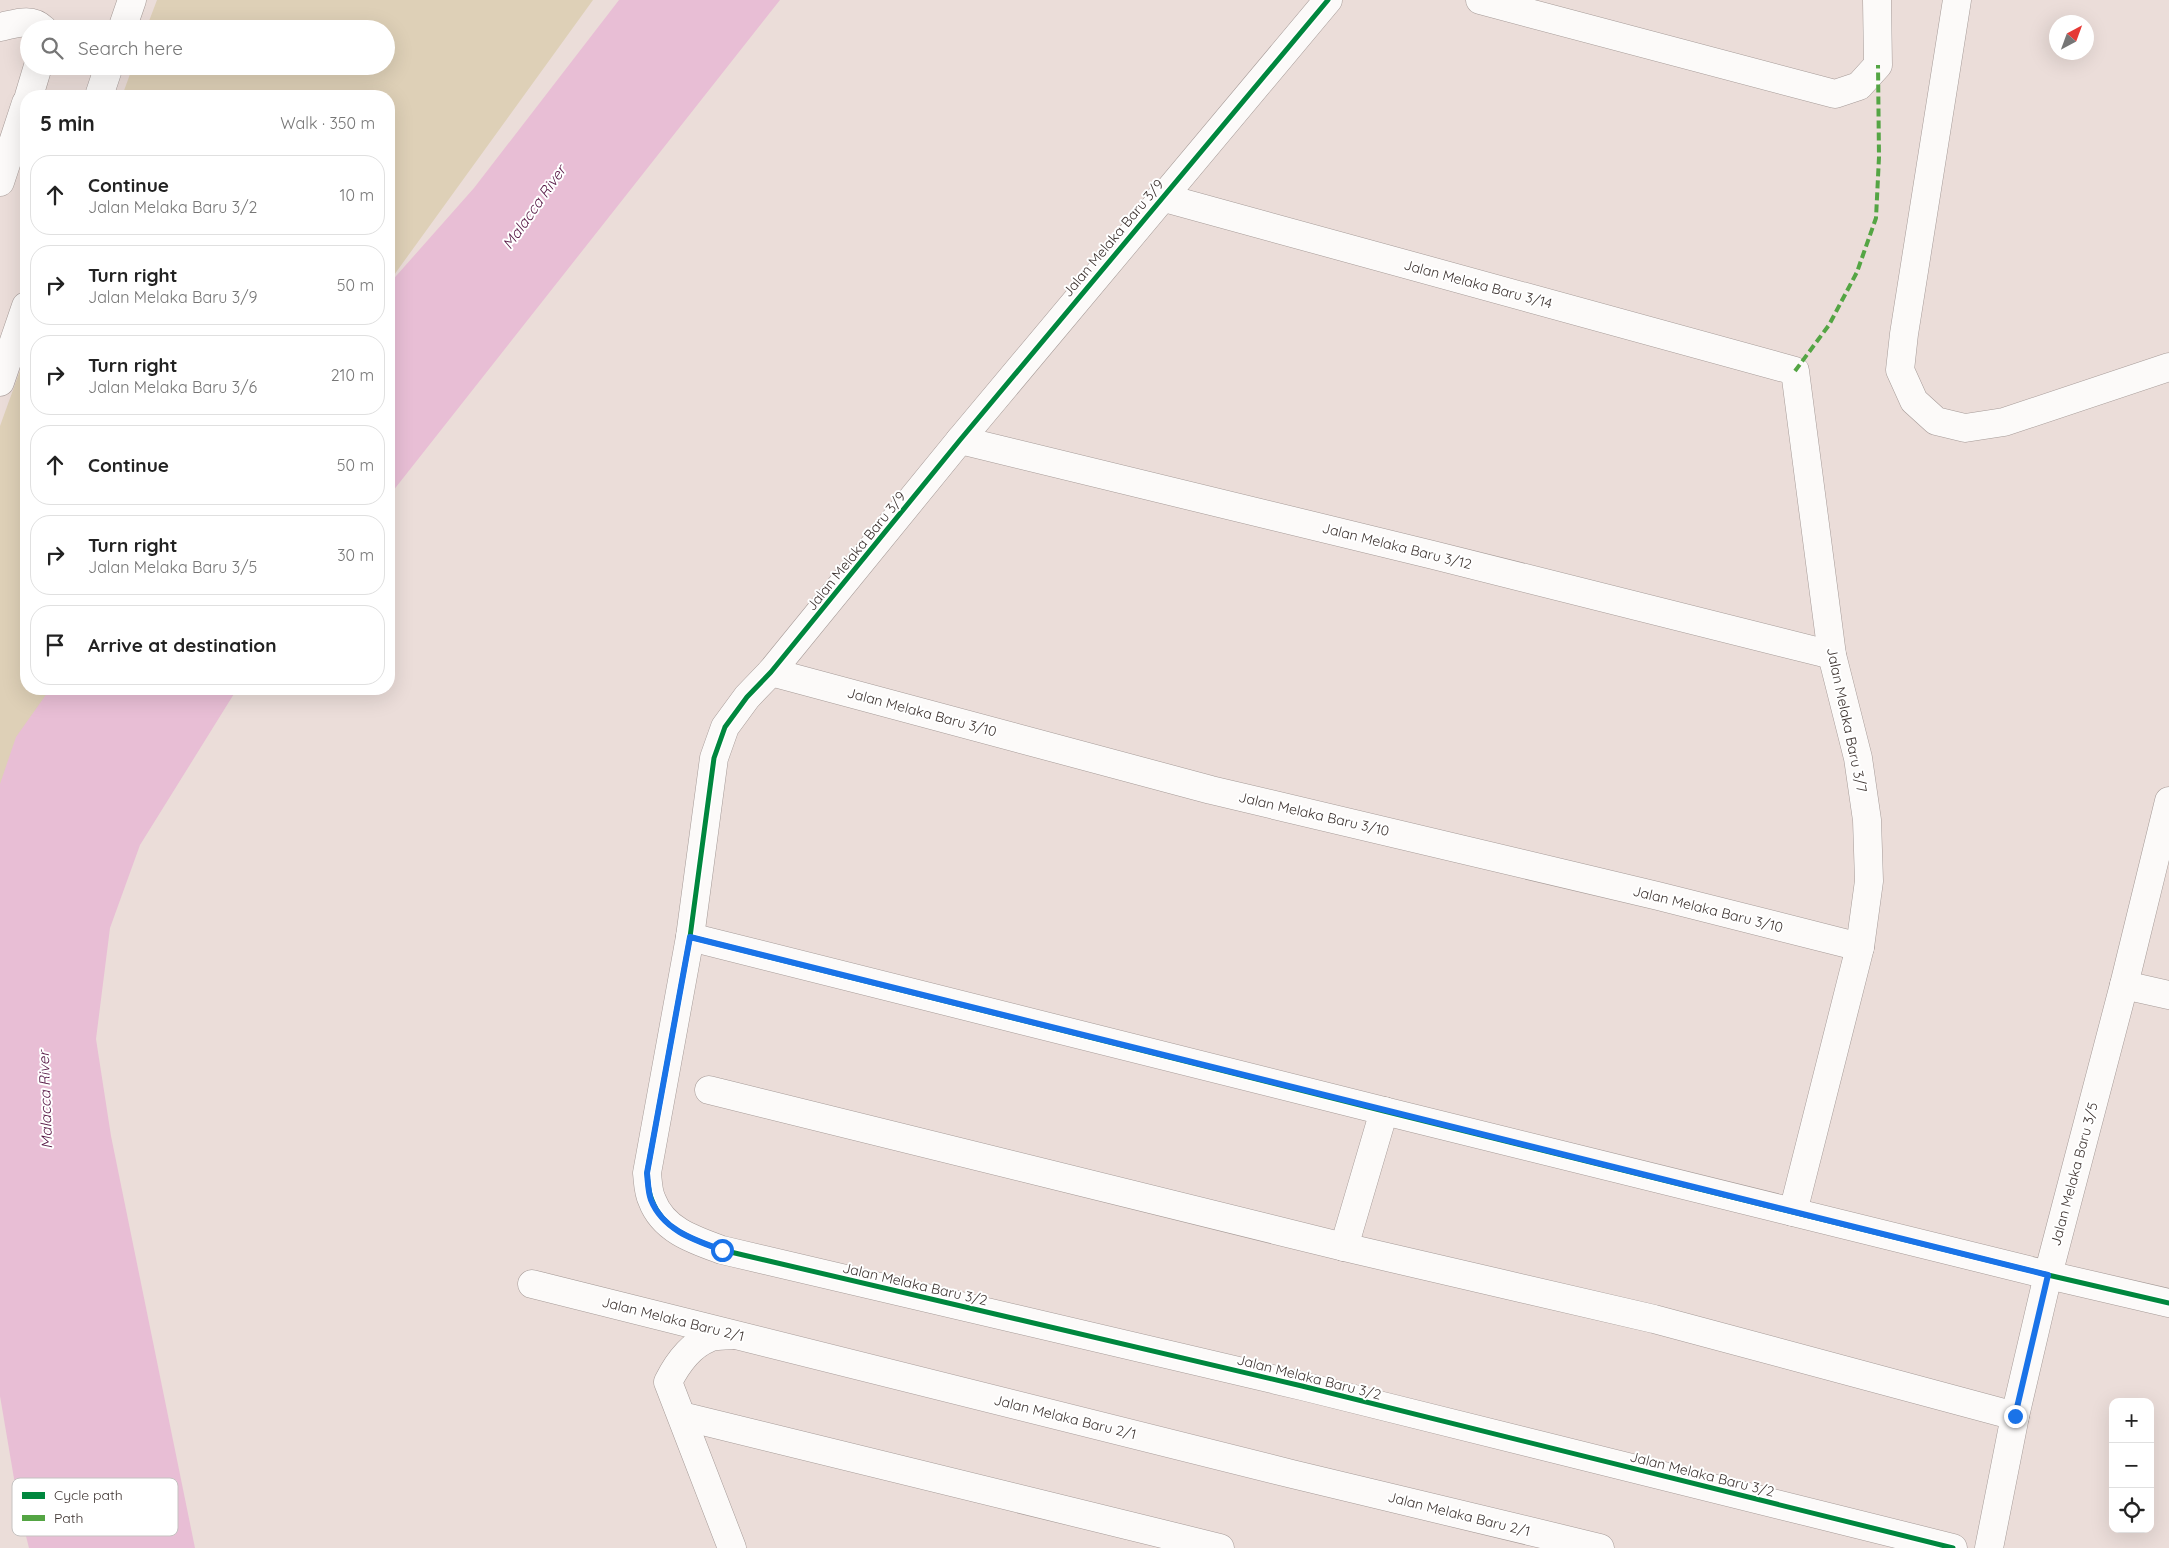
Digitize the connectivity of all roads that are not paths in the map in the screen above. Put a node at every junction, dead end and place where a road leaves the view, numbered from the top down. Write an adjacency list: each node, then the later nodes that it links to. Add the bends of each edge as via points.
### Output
1 (132, 0): 6 (street)
2 (1328, 0): 15 (street, Jalan Melaka Baru 3/9)
3 (1480, 0): 4 (street, via 1835,94 1859,86 1878,65)
4 (1877, 0)
5 (1957, 0): 17 (street, via 1900,370 1914,402 1936,421 1965,428 2004,422)
6 (125, 20)
7 (20, 22): 8 (street)
8 (0, 27)
9 (35, 75): 11 (street)
10 (106, 75): 12 (street)
11 (30, 90)
12 (101, 90)
13 (20, 127): 14 (street)
14 (7, 178)
15 (1161, 198): 18 (street, Jalan Melaka Baru 3/14); 20 (street, Jalan Melaka Baru 3/9)
16 (20, 324): 19 (street)
17 (2169, 367)
18 (1795, 370): 21 (street, Jalan Melaka Baru 3/7)
19 (0, 382)
20 (960, 440): 21 (street, Jalan Melaka Baru 3/12); 22 (street, Jalan Melaka Baru 3/9)
21 (1832, 655): 25 (street, Jalan Melaka Baru 3/7, via 1858,758 1867,820 1869,881)
22 (771, 672): 24 (street, Jalan Melaka Baru 3/9, via 725,727 714,758); 25 (street, Jalan Melaka Baru 3/10, via 1211,790)
23 (2169, 801): 26 (street, Jalan Melaka Baru 3/5)
24 (690, 937): 29 (street); 31 (street, Jalan Melaka Baru 3/9, via 647,1173 651,1199)
25 (1860, 947): 30 (street, Jalan Melaka Baru 3/7)
26 (2124, 985): 27 (street); 33 (street, Jalan Melaka Baru 3/5)
27 (2169, 995)
28 (709, 1090): 32 (street)
29 (1384, 1111): 30 (street); 32 (street)
30 (1793, 1212): 33 (street)
31 (664, 1222): 42 (street, Jalan Melaka Baru 3/2, via 692,1239 722,1250 1302,1386)
32 (1344, 1247): 38 (street, via 1654,1319)
33 (2037, 1272): 35 (street); 38 (street, Jalan Melaka Baru 3/5)
34 (532, 1284): 36 (street, Jalan Melaka Baru 2/1)
35 (2169, 1303)
36 (735, 1334): 37 (street, via 710,1338 693,1348 677,1365 668,1382); 41 (street, Jalan Melaka Baru 2/1)
37 (682, 1416): 39 (street); 40 (street)
38 (2015, 1416): 43 (street, Jalan Melaka Baru 3/5)
39 (732, 1548)
40 (1220, 1548)
41 (1600, 1548)
42 (1952, 1548)
43 (1989, 1548)

